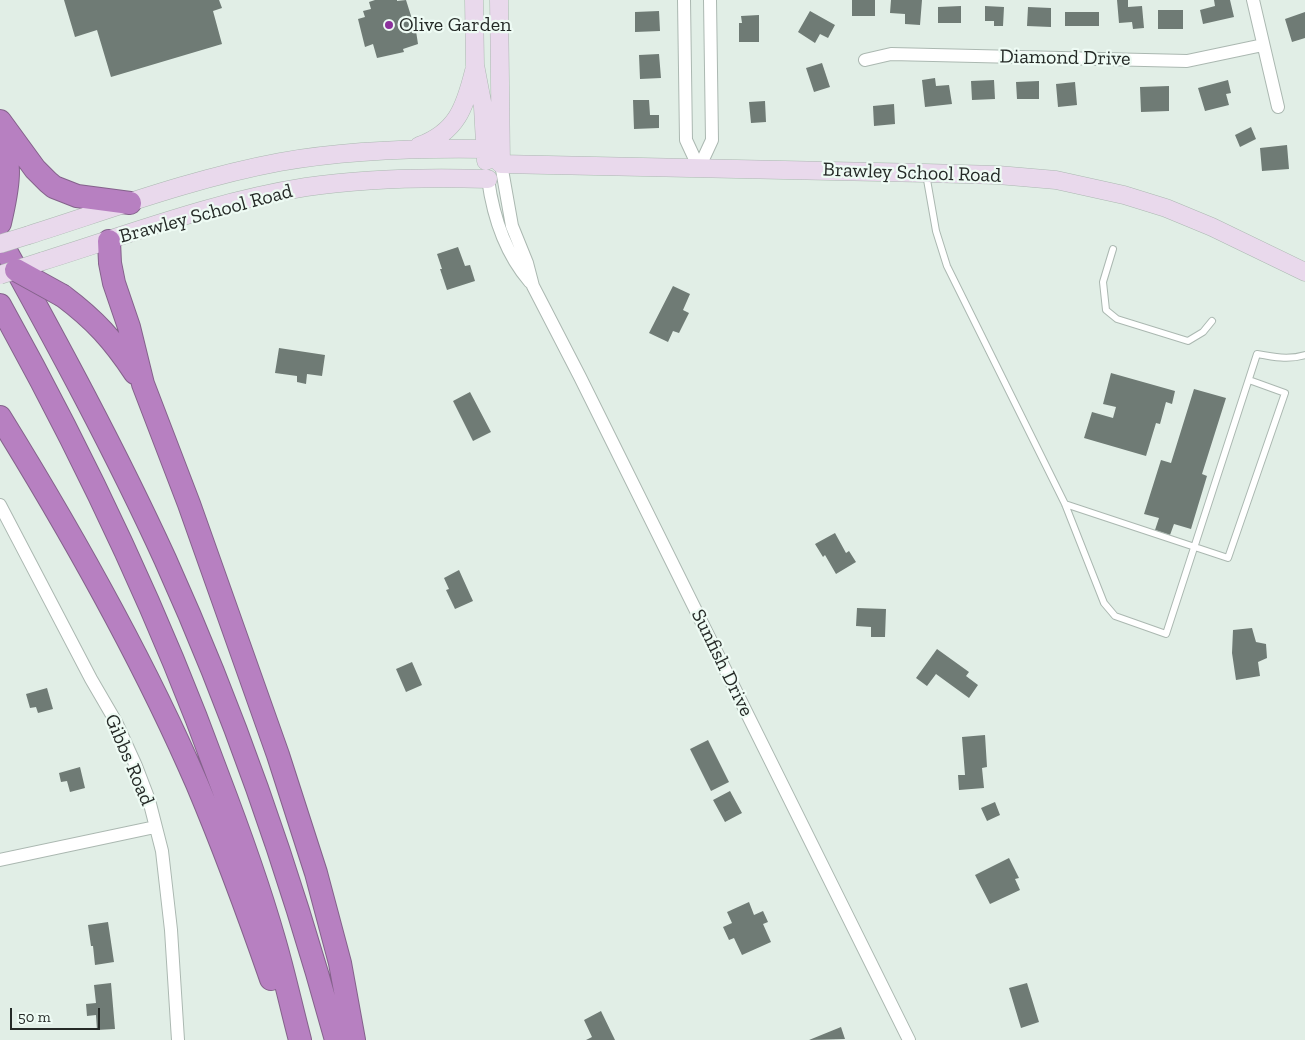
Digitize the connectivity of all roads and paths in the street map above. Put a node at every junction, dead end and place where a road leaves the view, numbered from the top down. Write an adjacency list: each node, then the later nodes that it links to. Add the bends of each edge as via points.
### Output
1 (474, 0): 8 (main road)
2 (499, 0): 14 (main road)
3 (684, 0): 15 (street, via 686,140)
4 (710, 0): 15 (street, via 712,140)
5 (1253, 0): 6 (street)
6 (1263, 45): 7 (street, Diamond Drive, via 1187,61 891,54); 9 (street)
7 (865, 60)
8 (475, 66): 12 (main road, via 468,95 457,119 438,138); 13 (main road, Sunfish Drive, via 483,107)
9 (1278, 107)
10 (0, 121): 18 (highway, via 35,169 54,187 86,198)
11 (0, 128): 19 (highway, via 8,160 7,196)
12 (414, 148): 13 (main road, Brawley School Road); 18 (main road, Brawley School Road, via 278,162 212,177)
13 (484, 149): 14 (main road); 17 (main road, Sunfish Drive)
14 (501, 164): 15 (main road, Brawley School Road); 17 (main road); 26 (street, Sunfish Drive, via 512,226)
15 (699, 168): 16 (main road, Brawley School Road)
16 (925, 173): 25 (main road, Brawley School Road, via 1056,180 1124,195 1166,208); 33 (lane, via 936,232 947,266)
17 (488, 179): 21 (main road, Brawley School Road, via 400,178 305,188 220,206); 26 (street, Sunfish Drive, via 493,209 503,236 517,268)
18 (130, 203): 22 (main road, Brawley School Road, bridge)
19 (0, 223)
20 (0, 240): 41 (highway, via 105,434 195,629 263,804)
21 (109, 241): 24 (main road, Brawley School Road, bridge); 31 (highway, via 114,284 129,326)
22 (0, 244)
23 (1113, 249): 28 (lane, via 1104,282 1106,310 1117,319 1188,341 1203,332)
24 (5, 269): 31 (highway, bridge, via 63,296 88,315 105,332)
25 (1305, 272)
26 (533, 286): 43 (street, Sunfish Drive)
27 (0, 306): 40 (highway, via 109,514 187,693 254,877)
28 (1212, 321)
29 (1305, 355): 30 (lane, via 1277,357 1257,354)
30 (1248, 380): 35 (lane); 35 (lane, via 1285,393 1228,558)
31 (143, 384): 42 (highway, via 298,815 331,926)
32 (0, 417): 39 (highway, via 98,585 172,731 245,904)
33 (1065, 504): 35 (lane); 35 (lane, via 1104,603 1115,616 1166,634)
34 (0, 505): 36 (street, Gibbs Road, via 116,722 149,800)
35 (1194, 547)
36 (155, 827): 37 (street); 38 (street, Gibbs Road, via 162,850 172,930)
37 (0, 860)
38 (178, 1040)
39 (288, 1040)
40 (300, 1040)
41 (336, 1040)
42 (354, 1040)
43 (910, 1040)

